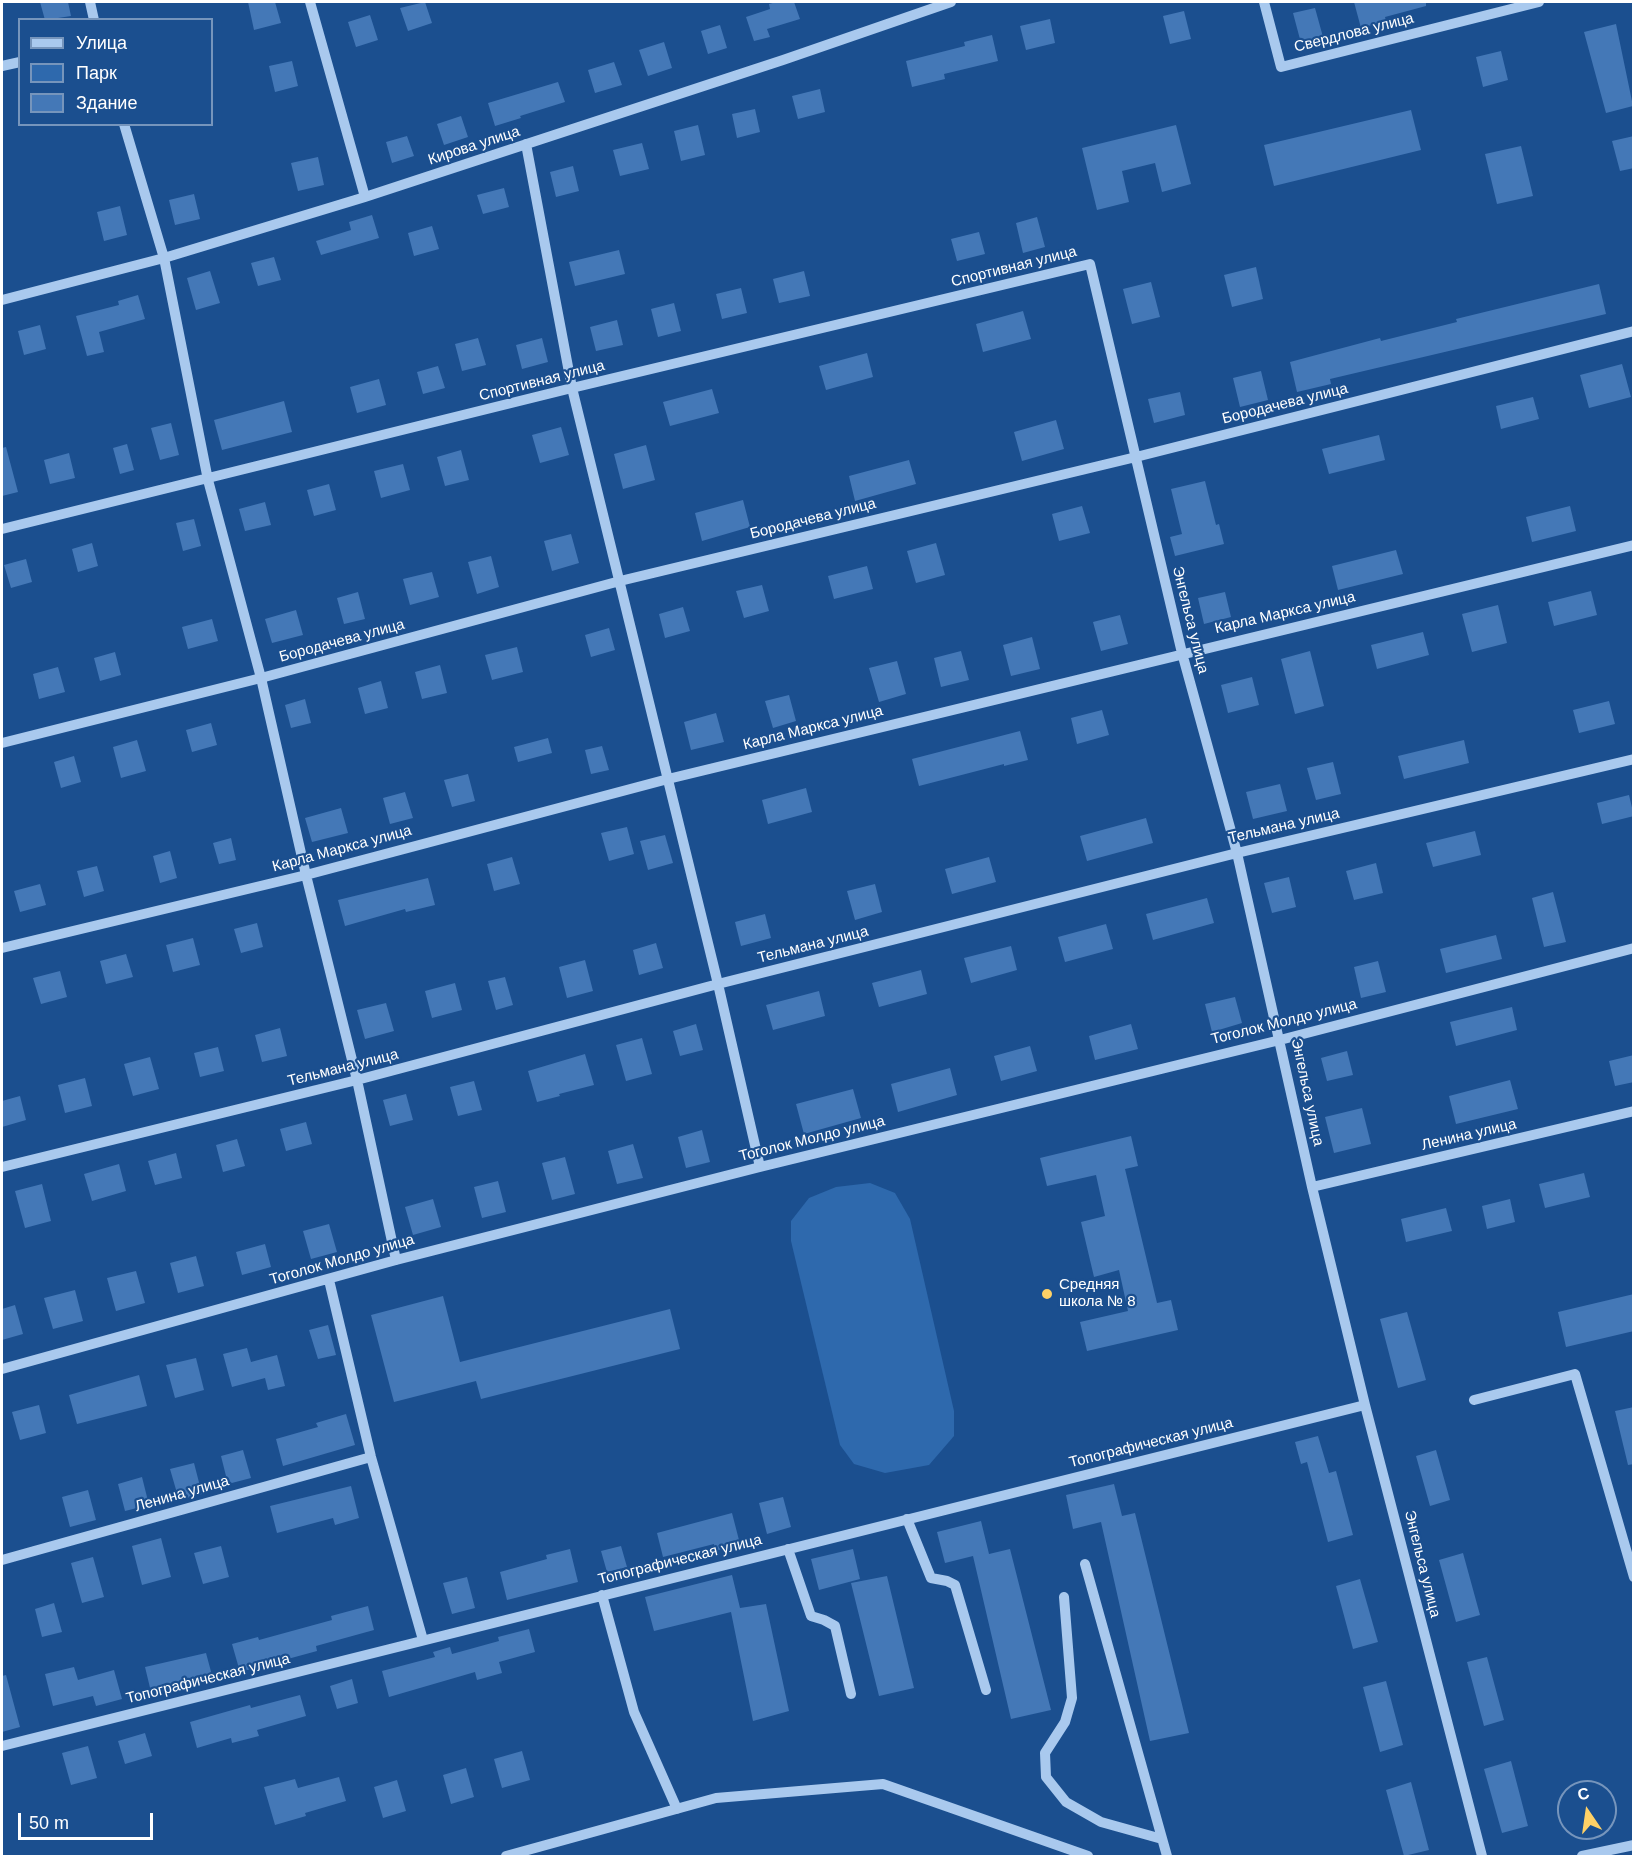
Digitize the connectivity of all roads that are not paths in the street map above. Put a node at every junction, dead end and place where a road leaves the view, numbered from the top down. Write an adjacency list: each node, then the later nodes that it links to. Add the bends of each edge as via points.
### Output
1 (90, 2): 6 (street)
2 (310, 2): 11 (street)
3 (951, 2): 10 (street, Кирова улица)
4 (1264, 2): 5 (street, Свердлова улица, via 1281,67)
5 (1539, 2)
6 (94, 18)
7 (18, 62): 8 (street)
8 (2, 66)
9 (125, 126): 12 (street)
10 (526, 144): 11 (street, Кирова улица); 16 (street)
11 (365, 197): 12 (street, Кирова улица)
12 (164, 258): 14 (street, Кирова улица); 18 (street)
13 (1090, 264): 16 (street, Спортивная улица); 17 (street, Энгельса улица)
14 (2, 300)
15 (1634, 331): 17 (street, Бородачева улица)
16 (572, 388): 18 (street, Спортивная улица); 21 (street)
17 (1136, 457): 21 (street, Бородачева улица); 22 (street, Энгельса улица)
18 (208, 480): 19 (street, Спортивная улица); 23 (street)
19 (2, 529)
20 (1634, 545): 22 (street, Карла Маркса улица)
21 (620, 581): 23 (street, Бородачева улица); 26 (street)
22 (1182, 653): 26 (street, Карла Маркса улица); 27 (street, Энгельса улица)
23 (261, 678): 24 (street, Бородачева улица); 28 (street)
24 (2, 743)
25 (1634, 759): 27 (street, Тельмана улица)
26 (668, 779): 28 (street, Карла Маркса улица); 31 (street)
27 (1237, 853): 31 (street, Тельмана улица); 32 (street, Энгельса улица)
28 (306, 875): 29 (street, Карла Маркса улица); 33 (street)
29 (2, 948)
30 (1634, 948): 32 (street, Тоголок Молдо улица)
31 (718, 984): 33 (street, Тельмана улица); 36 (street)
32 (1280, 1040): 36 (street, Тоголок Молдо улица); 37 (street, Энгельса улица)
33 (357, 1080): 35 (street, Тельмана улица); 38 (street)
34 (1634, 1112): 37 (street, Ленина улица)
35 (2, 1167)
36 (760, 1167): 38 (street, Тоголок Молдо улица)
37 (1312, 1187): 42 (street, Энгельса улица)
38 (396, 1260): 39 (street, Тоголок Молдо улица)
39 (329, 1280): 40 (street, Тоголок Молдо улица); 43 (street)
40 (2, 1369)
41 (1474, 1400): 48 (street, via 1575,1374)
42 (1365, 1404): 44 (street, Топографическая улица); 61 (street, Энгельса улица)
43 (371, 1457): 46 (street, Ленина улица); 51 (street)
44 (907, 1519): 45 (street, Топографическая улица); 52 (street, via 931,1578 955,1585)
45 (788, 1549): 49 (street, Топографическая улица); 53 (street, via 811,1616 835,1626)
46 (2, 1560)
47 (1085, 1564): 56 (street)
48 (1634, 1577)
49 (602, 1595): 51 (street, Топографическая улица); 55 (street, via 634,1712)
50 (1064, 1597): 56 (street, via 1072,1698 1065,1722 1045,1753 1046,1777 1066,1802 1101,1822)
51 (423, 1640): 54 (street, Топографическая улица)
52 (986, 1690)
53 (851, 1694)
54 (2, 1746)
55 (676, 1809): 58 (street); 59 (street, via 716,1798 883,1784)
56 (1162, 1839): 60 (street)
57 (1634, 1845): 62 (street)
58 (506, 1857)
59 (1088, 1857)
60 (1167, 1857)
61 (1482, 1857)
62 (1582, 1857)

